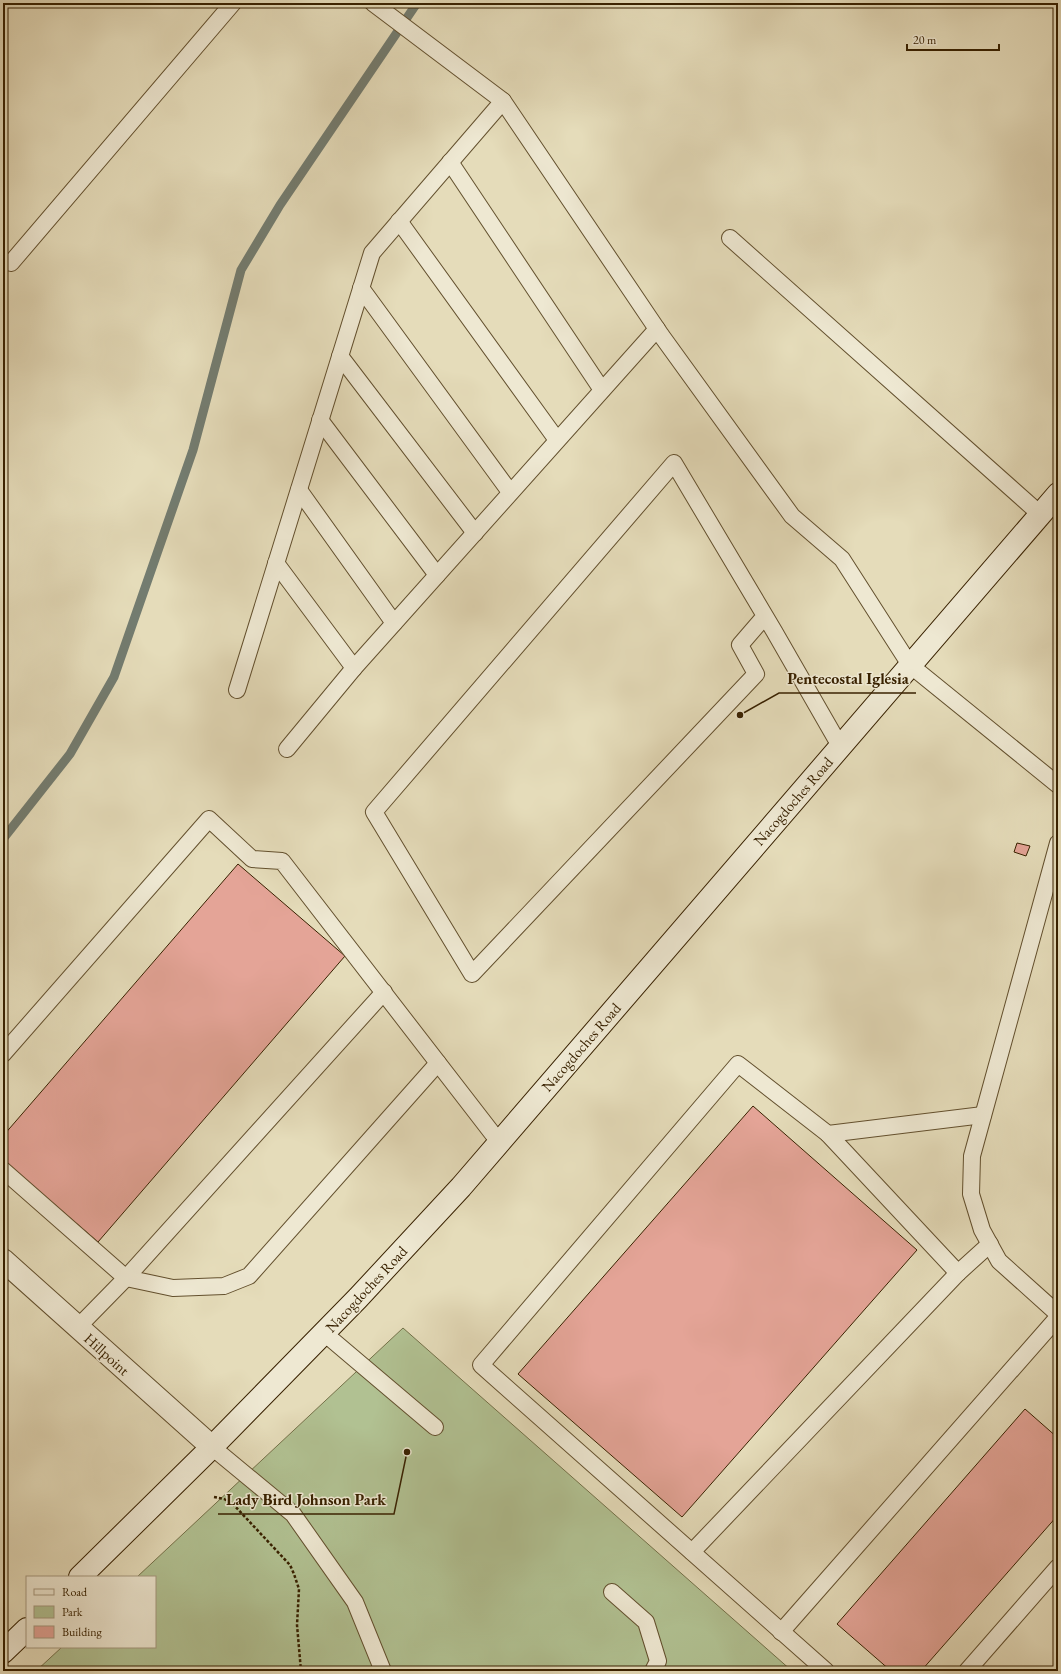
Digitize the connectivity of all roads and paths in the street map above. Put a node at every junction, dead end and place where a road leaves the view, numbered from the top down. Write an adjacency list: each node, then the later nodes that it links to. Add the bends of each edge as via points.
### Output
1 (233, 3): 7 (lane)
2 (373, 3): 3 (lane)
3 (503, 102): 4 (lane); 9 (lane)
4 (450, 162): 5 (lane); 11 (lane)
5 (399, 221): 8 (lane, via 372,253); 13 (lane)
6 (730, 238): 17 (lane)
7 (11, 263)
8 (361, 288): 10 (lane); 15 (lane)
9 (657, 329): 11 (lane); 23 (lane, via 792,516 842,559)
10 (340, 356): 12 (lane); 18 (lane)
11 (602, 390): 13 (lane)
12 (320, 420): 14 (lane); 20 (lane)
13 (557, 440): 15 (lane)
14 (299, 490): 19 (lane); 22 (lane)
15 (510, 492): 18 (lane)
16 (1058, 494): 17 (main road, Nacogdoches Road)
17 (1040, 514): 23 (main road, Nacogdoches Road)
18 (475, 533): 20 (lane)
19 (276, 563): 24 (lane); 25 (lane)
20 (437, 575): 22 (lane)
21 (765, 616): 21 (lane, via 674,463 374,812 472,974 756,674 740,645); 26 (lane)
22 (394, 624): 24 (lane)
23 (910, 665): 26 (main road, Nacogdoches Road); 28 (lane)
24 (354, 668): 27 (lane)
25 (237, 690)
26 (840, 746): 35 (main road, Nacogdoches Road)
27 (287, 749)
28 (1058, 785)
29 (1058, 843): 33 (lane)
30 (384, 992): 31 (lane, via 282,861 252,859 209,819); 32 (lane); 40 (lane)
31 (3, 1054)
32 (438, 1063): 35 (lane); 40 (lane, via 249,1276 224,1286 173,1288)
33 (983, 1115): 34 (lane); 37 (lane, via 972,1156 971,1194 982,1230)
34 (828, 1134): 39 (lane); 47 (lane, via 738,1064 481,1365)
35 (499, 1142): 43 (main road, Nacogdoches Road, via 461,1187)
36 (3, 1170): 40 (lane)
37 (990, 1244): 39 (lane); 41 (lane, via 999,1261)
38 (3, 1260): 42 (main road, Hillpoint)
39 (958, 1273): 47 (lane)
40 (126, 1278): 42 (lane)
41 (1058, 1316): 52 (lane)
42 (78, 1327): 45 (main road, Hillpoint)
43 (324, 1333): 44 (lane); 45 (main road, Nacogdoches Road)
44 (435, 1427)
45 (212, 1447): 49 (main road, Nacogdoches Road); 55 (lane, via 293,1514 355,1602)
46 (214, 1497): 54 (path, via 232,1503 290,1565 299,1589 297,1625)
47 (692, 1552): 52 (lane)
48 (1058, 1567): 58 (lane)
49 (81, 1576)
50 (612, 1592): 56 (lane, via 646,1622 658,1661)
51 (26, 1630): 53 (main road)
52 (781, 1632): 57 (lane)
53 (3, 1652)
54 (301, 1671)
55 (383, 1671)
56 (653, 1671)
57 (826, 1671)
58 (967, 1671)

